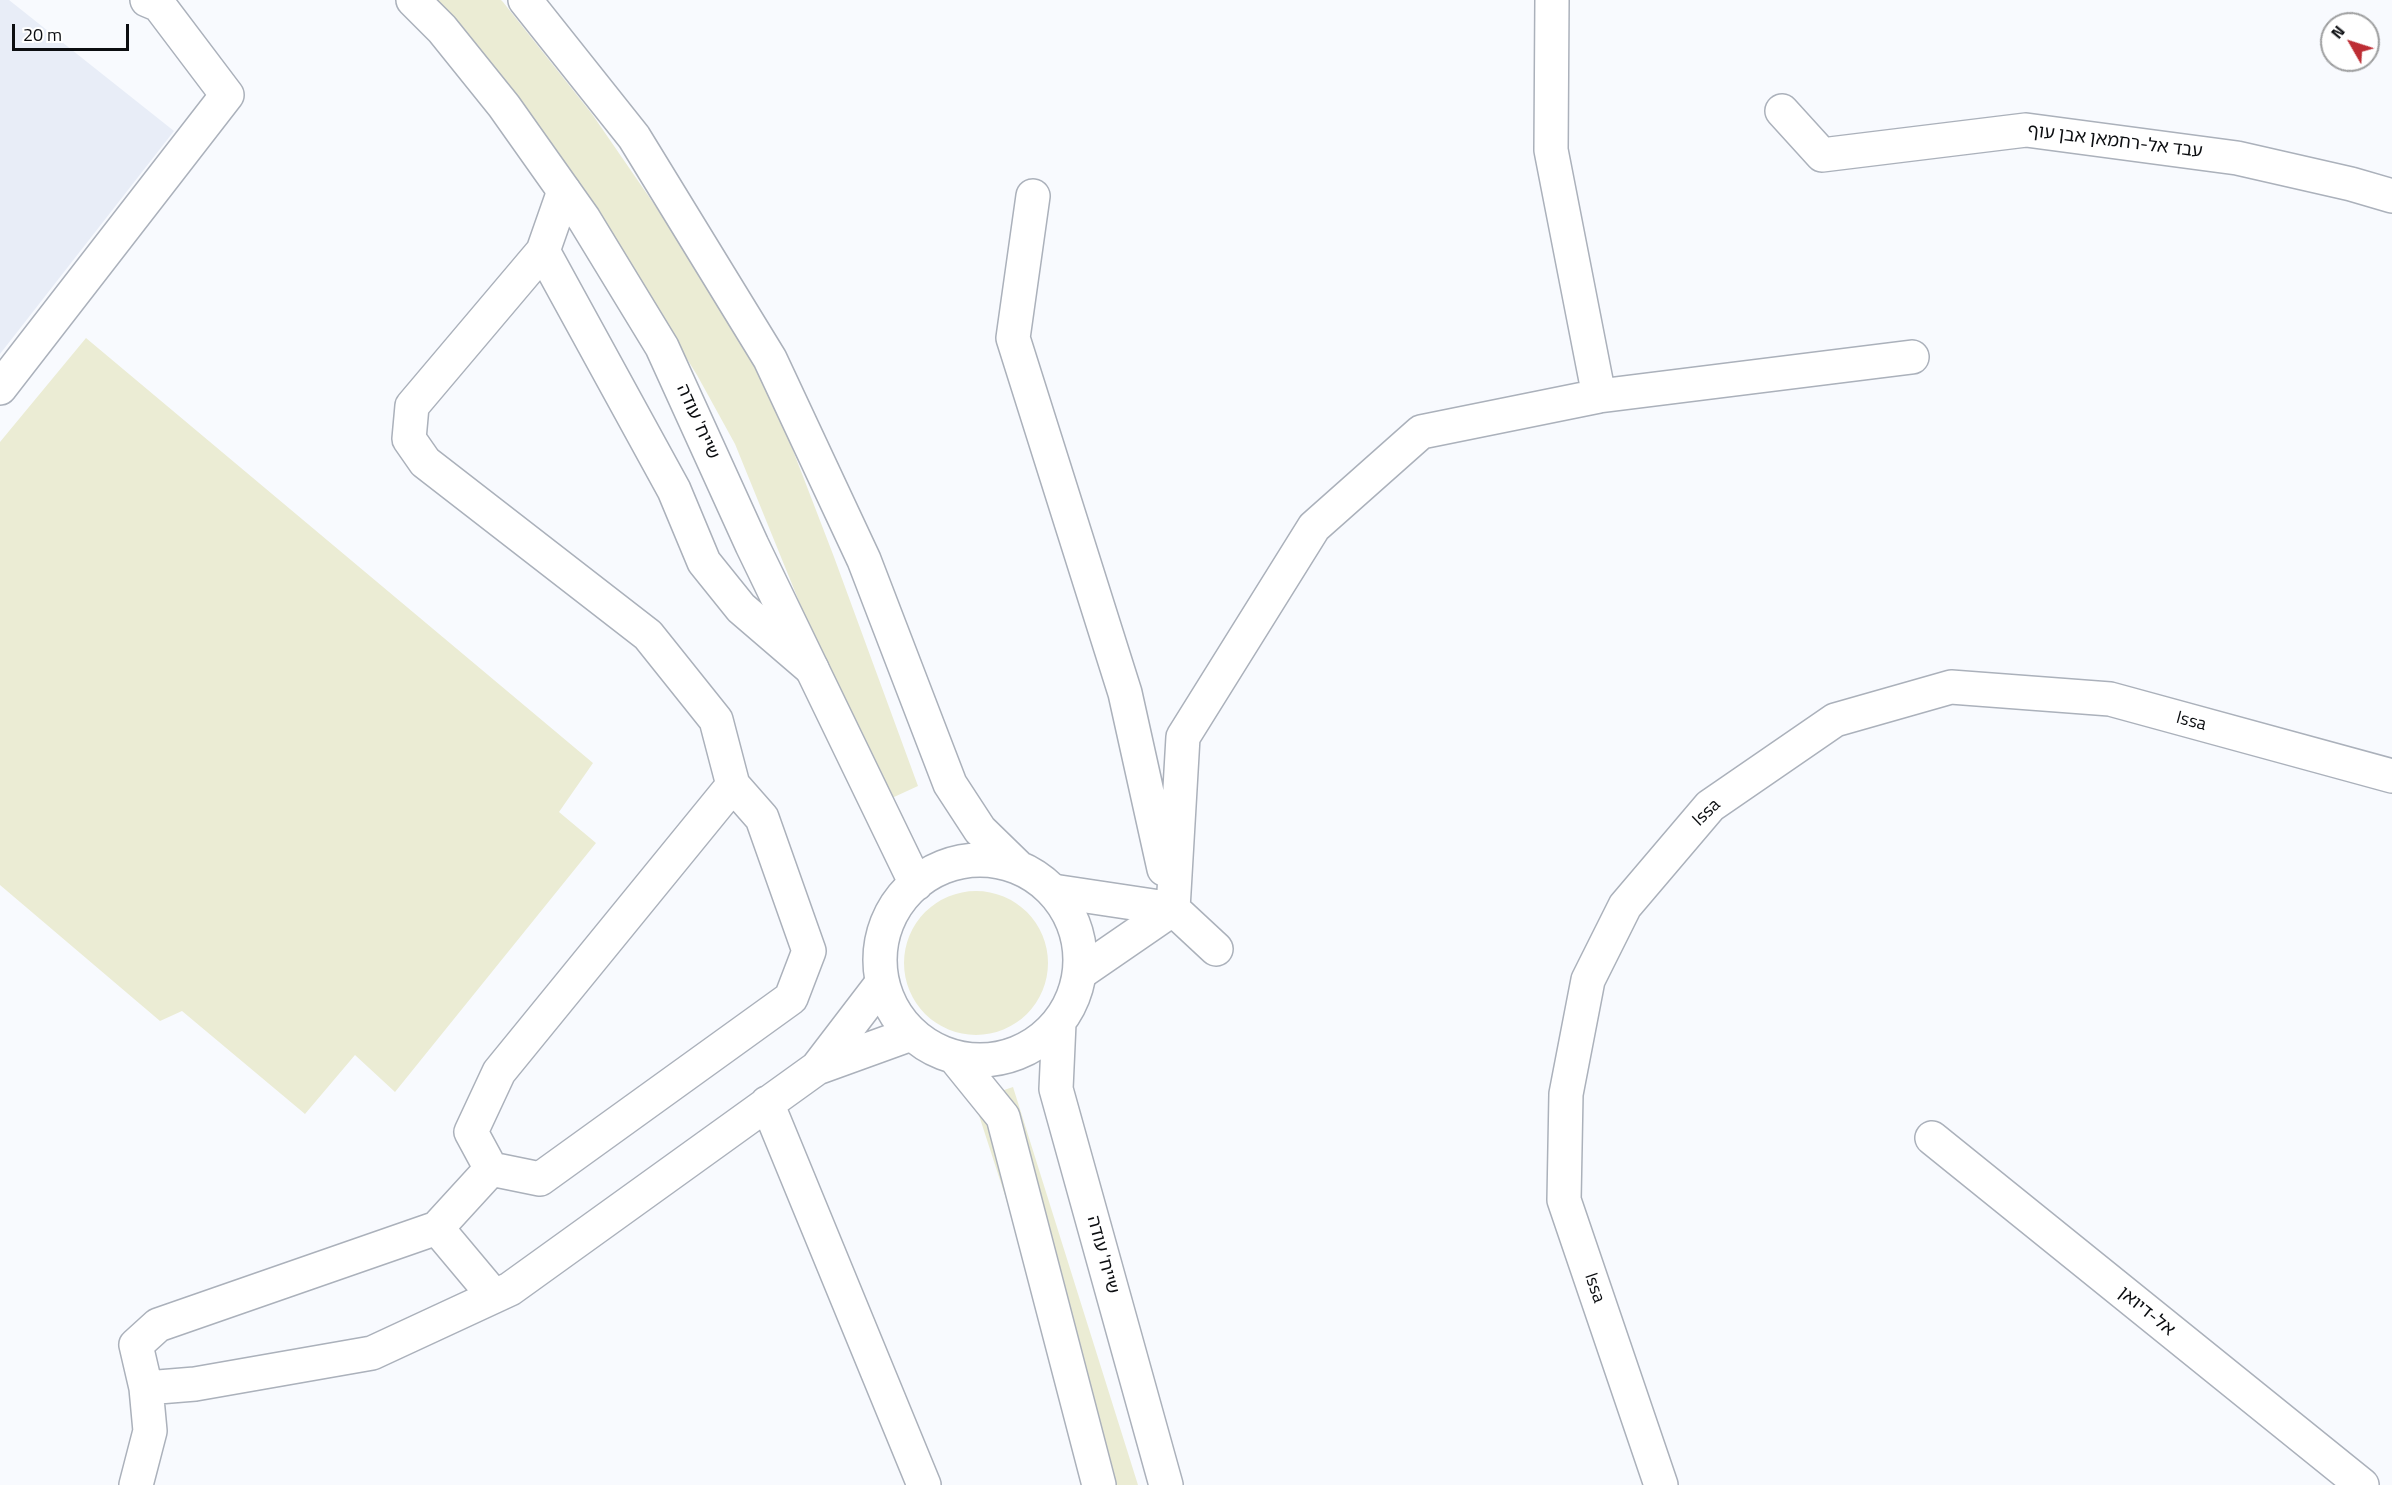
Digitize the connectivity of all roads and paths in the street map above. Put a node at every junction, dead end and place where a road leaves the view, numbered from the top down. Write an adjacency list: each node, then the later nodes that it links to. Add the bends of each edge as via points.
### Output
1 (147, 0): 11 (street, via 159,6 227,95)
2 (413, 0): 6 (street, שייח' עודה, via 442,29 504,106)
3 (525, 0): 16 (street, via 634,137 771,359 864,560 950,784 980,830)
4 (1552, 0): 12 (street, via 1551,150)
5 (1782, 111): 8 (street, עבד אל-רחמאן אבן עוף, via 1822,155 2026,130 2237,158)
6 (564, 191): 9 (street); 13 (street, שייח' עודה, via 662,347)
7 (1033, 196): 19 (street, via 1012,338 1125,693)
8 (2392, 196)
9 (543, 251): 13 (street, via 674,490 704,562 741,608); 15 (street, via 412,406 409,439 424,462 648,635 716,720)
10 (1912, 357): 12 (street)
11 (0, 388)
12 (1599, 396): 19 (street, via 1421,432 1314,527 1183,737)
13 (812, 669): 17 (street, שייח' עודה)
14 (2392, 777): 37 (street, Issa, via 2110,699 1951,687 1835,720 1710,806 1625,906 1588,980 1566,1094 1564,1200)
15 (733, 784): 29 (street, via 499,1072 471,1132); 29 (street, via 762,818 808,951 791,998 540,1179)
16 (1018, 867): 17 (street, via 992,860 964,861 938,869); 18 (street)
17 (916, 884): 22 (street, via 898,903 886,925 880,949)
18 (1053, 891): 19 (street); 21 (street, via 1071,915 1080,944)
19 (1173, 909): 20 (street); 21 (street)
20 (1216, 949)
21 (1080, 973): 23 (street, via 1073,1000)
22 (882, 983): 24 (street, via 895,1014); 26 (street)
23 (1059, 1023): 25 (street, via 1038,1043 1012,1056 984,1061); 36 (street, שייח' עודה, via 1056,1089)
24 (911, 1034): 25 (street); 26 (street)
25 (956, 1059): 35 (street, via 1003,1117)
26 (817, 1068): 27 (street)
27 (767, 1103): 31 (street); 34 (street)
28 (1932, 1138): 38 (street, אל-דיואן)
29 (491, 1169): 30 (street)
30 (436, 1228): 31 (street); 32 (street, via 158,1325 135,1345)
31 (494, 1296): 32 (street, via 372,1353 195,1384)
32 (146, 1388): 33 (street, via 150,1431)
33 (136, 1485)
34 (924, 1485)
35 (1099, 1485)
36 (1166, 1485)
37 (1661, 1485)
38 (2362, 1485)

